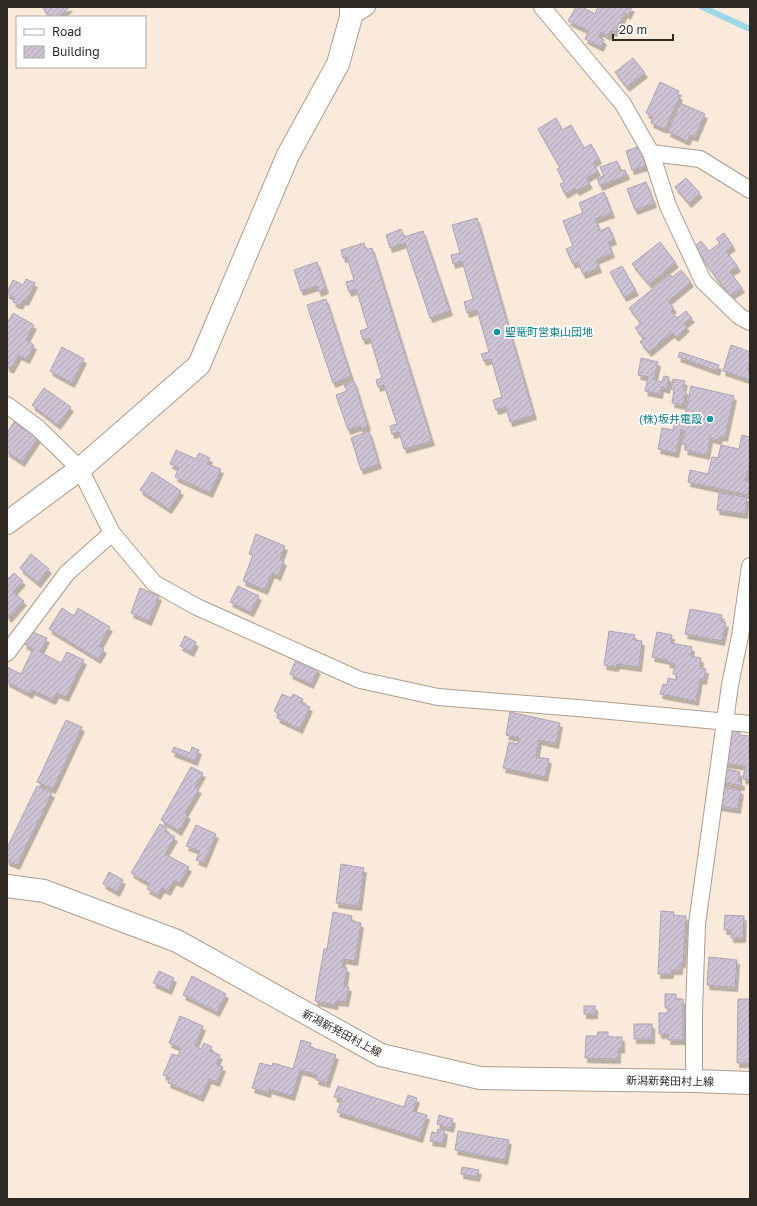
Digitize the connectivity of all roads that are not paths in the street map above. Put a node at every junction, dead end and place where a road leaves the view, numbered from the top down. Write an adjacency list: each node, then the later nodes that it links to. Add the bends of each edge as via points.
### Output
1 (542, 7): 3 (street, via 623,104)
2 (356, 10): 7 (main road, via 338,64 288,156 199,365)
3 (651, 153): 4 (street, via 700,158); 5 (street, via 668,206 703,281 739,316)
4 (750, 190)
5 (750, 322)
6 (7, 404): 7 (street, via 38,428)
7 (80, 468): 8 (main road); 9 (street)
8 (7, 523)
9 (112, 533): 11 (street, via 67,573); 12 (street, via 154,583 197,607 360,680 438,697)
10 (750, 566): 12 (street)
11 (7, 653)
12 (725, 721): 13 (street); 15 (street, via 697,924)
13 (750, 724)
14 (7, 886): 15 (main road, 新潟新発田村上線, via 44,891 177,941 381,1055 480,1078)
15 (694, 1081): 16 (main road, 新潟新発田村上線)
16 (750, 1083)

